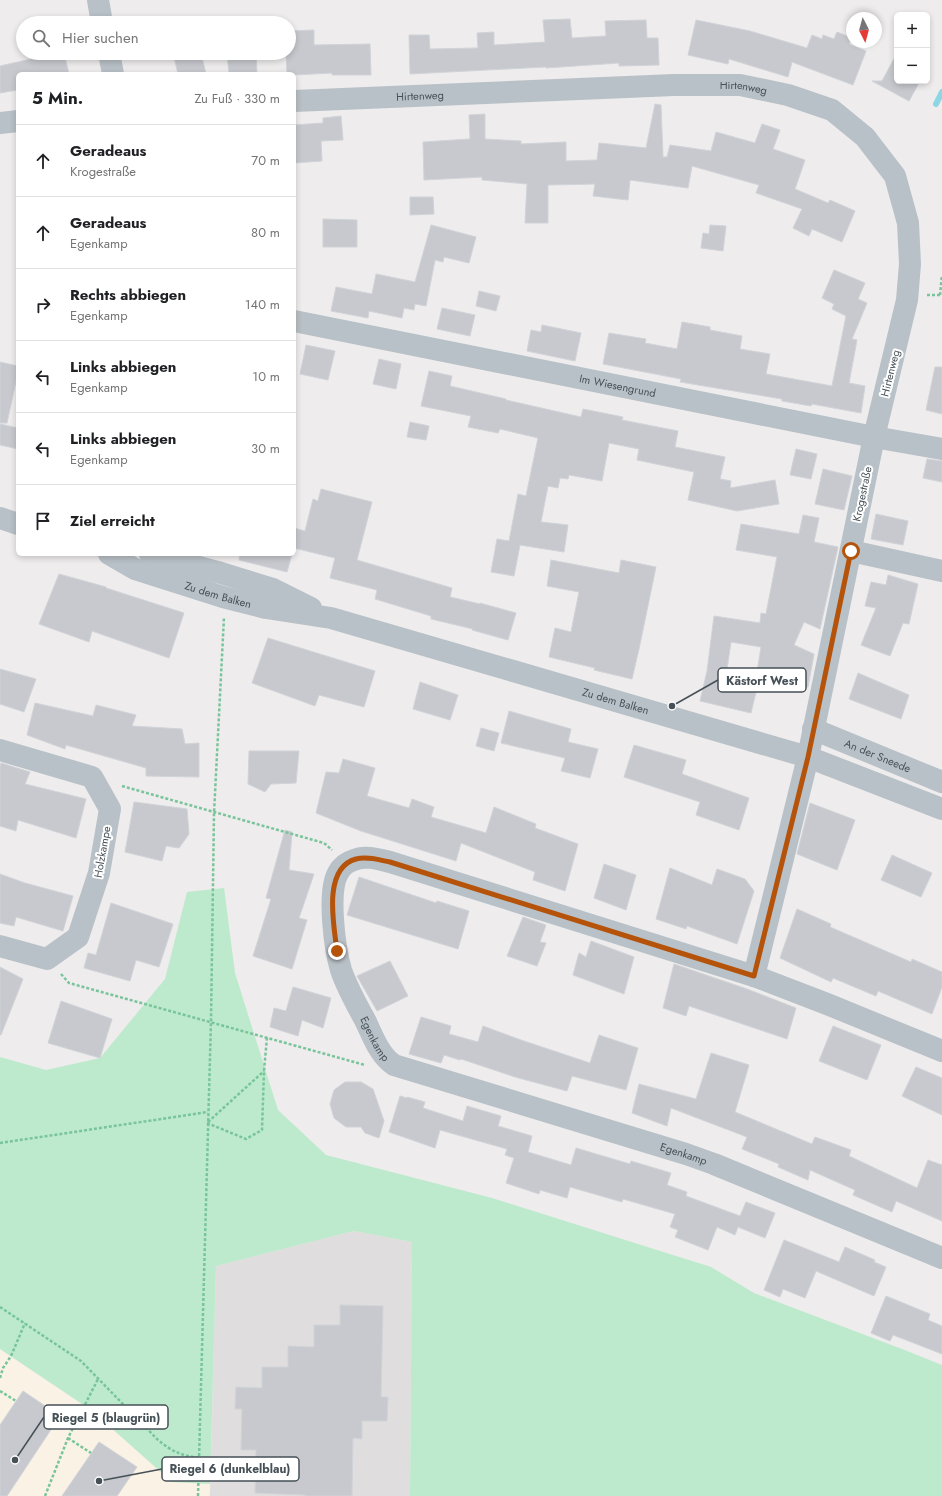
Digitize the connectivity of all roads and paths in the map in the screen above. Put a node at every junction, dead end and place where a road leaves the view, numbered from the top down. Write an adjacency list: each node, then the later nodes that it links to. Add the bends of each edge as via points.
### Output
1 (98, 0): 2 (street)
2 (101, 16)
3 (110, 60): 4 (street)
4 (113, 72)
5 (296, 101): 11 (street, Hirtenweg, via 674,85 740,85 832,110 865,137 895,176 908,223 910,264 907,300)
6 (16, 121): 7 (street)
7 (0, 123)
8 (942, 275): 9 (path)
9 (940, 295)
10 (296, 321): 11 (street, Im Wiesengrund)
11 (874, 437): 12 (street, Im Wiesengrund); 15 (street, Krogestraße)
12 (942, 448)
13 (0, 518): 14 (street)
14 (16, 523)
15 (851, 551): 19 (street); 22 (street, Krogestraße)
16 (112, 556): 20 (street, Zu dem Balken, via 135,569)
17 (165, 556): 18 (street, Zu dem Balken)
18 (219, 563): 20 (street); 21 (street, Zu dem Balken)
19 (942, 571)
20 (223, 597): 21 (street, Zu dem Balken, via 266,608); 28 (path, via 224,622)
21 (331, 618): 24 (street, Zu dem Balken)
22 (813, 729): 24 (street, Krogestraße); 26 (street, An der Sneede)
23 (0, 750): 25 (street)
24 (808, 757): 27 (street, Zu dem Balken); 32 (street)
25 (92, 778): 28 (path); 31 (street, Holzkampe, via 110,809 100,873 78,937)
26 (942, 782)
27 (942, 809)
28 (214, 812): 29 (path, via 324,843); 33 (path)
29 (348, 862): 32 (street, via 364,858 390,862); 36 (street, Egenkamp, via 337,874 333,897 337,951 346,984 380,1050)
30 (0, 946): 31 (street)
31 (47, 959): 33 (path, via 69,983)
32 (754, 976): 35 (street)
33 (211, 1021): 34 (path); 38 (path)
34 (267, 1037): 36 (path, via 376,1068); 37 (path)
35 (942, 1051)
36 (390, 1063): 41 (street, Egenkamp, via 693,1156)
37 (264, 1071): 39 (path); 39 (path, via 262,1130 246,1139)
38 (208, 1112): 39 (path); 40 (path)
39 (208, 1123): 50 (path)
40 (0, 1143)
41 (942, 1258)
42 (0, 1307): 43 (path)
43 (25, 1323): 44 (path); 45 (path, via 81,1361)
44 (0, 1378)
45 (98, 1379): 48 (path); 50 (path, via 164,1444 183,1456)
46 (0, 1391): 47 (path)
47 (16, 1401)
48 (68, 1438): 49 (path); 51 (path)
49 (91, 1453)
50 (199, 1458): 52 (path)
51 (45, 1496)
52 (198, 1496)

